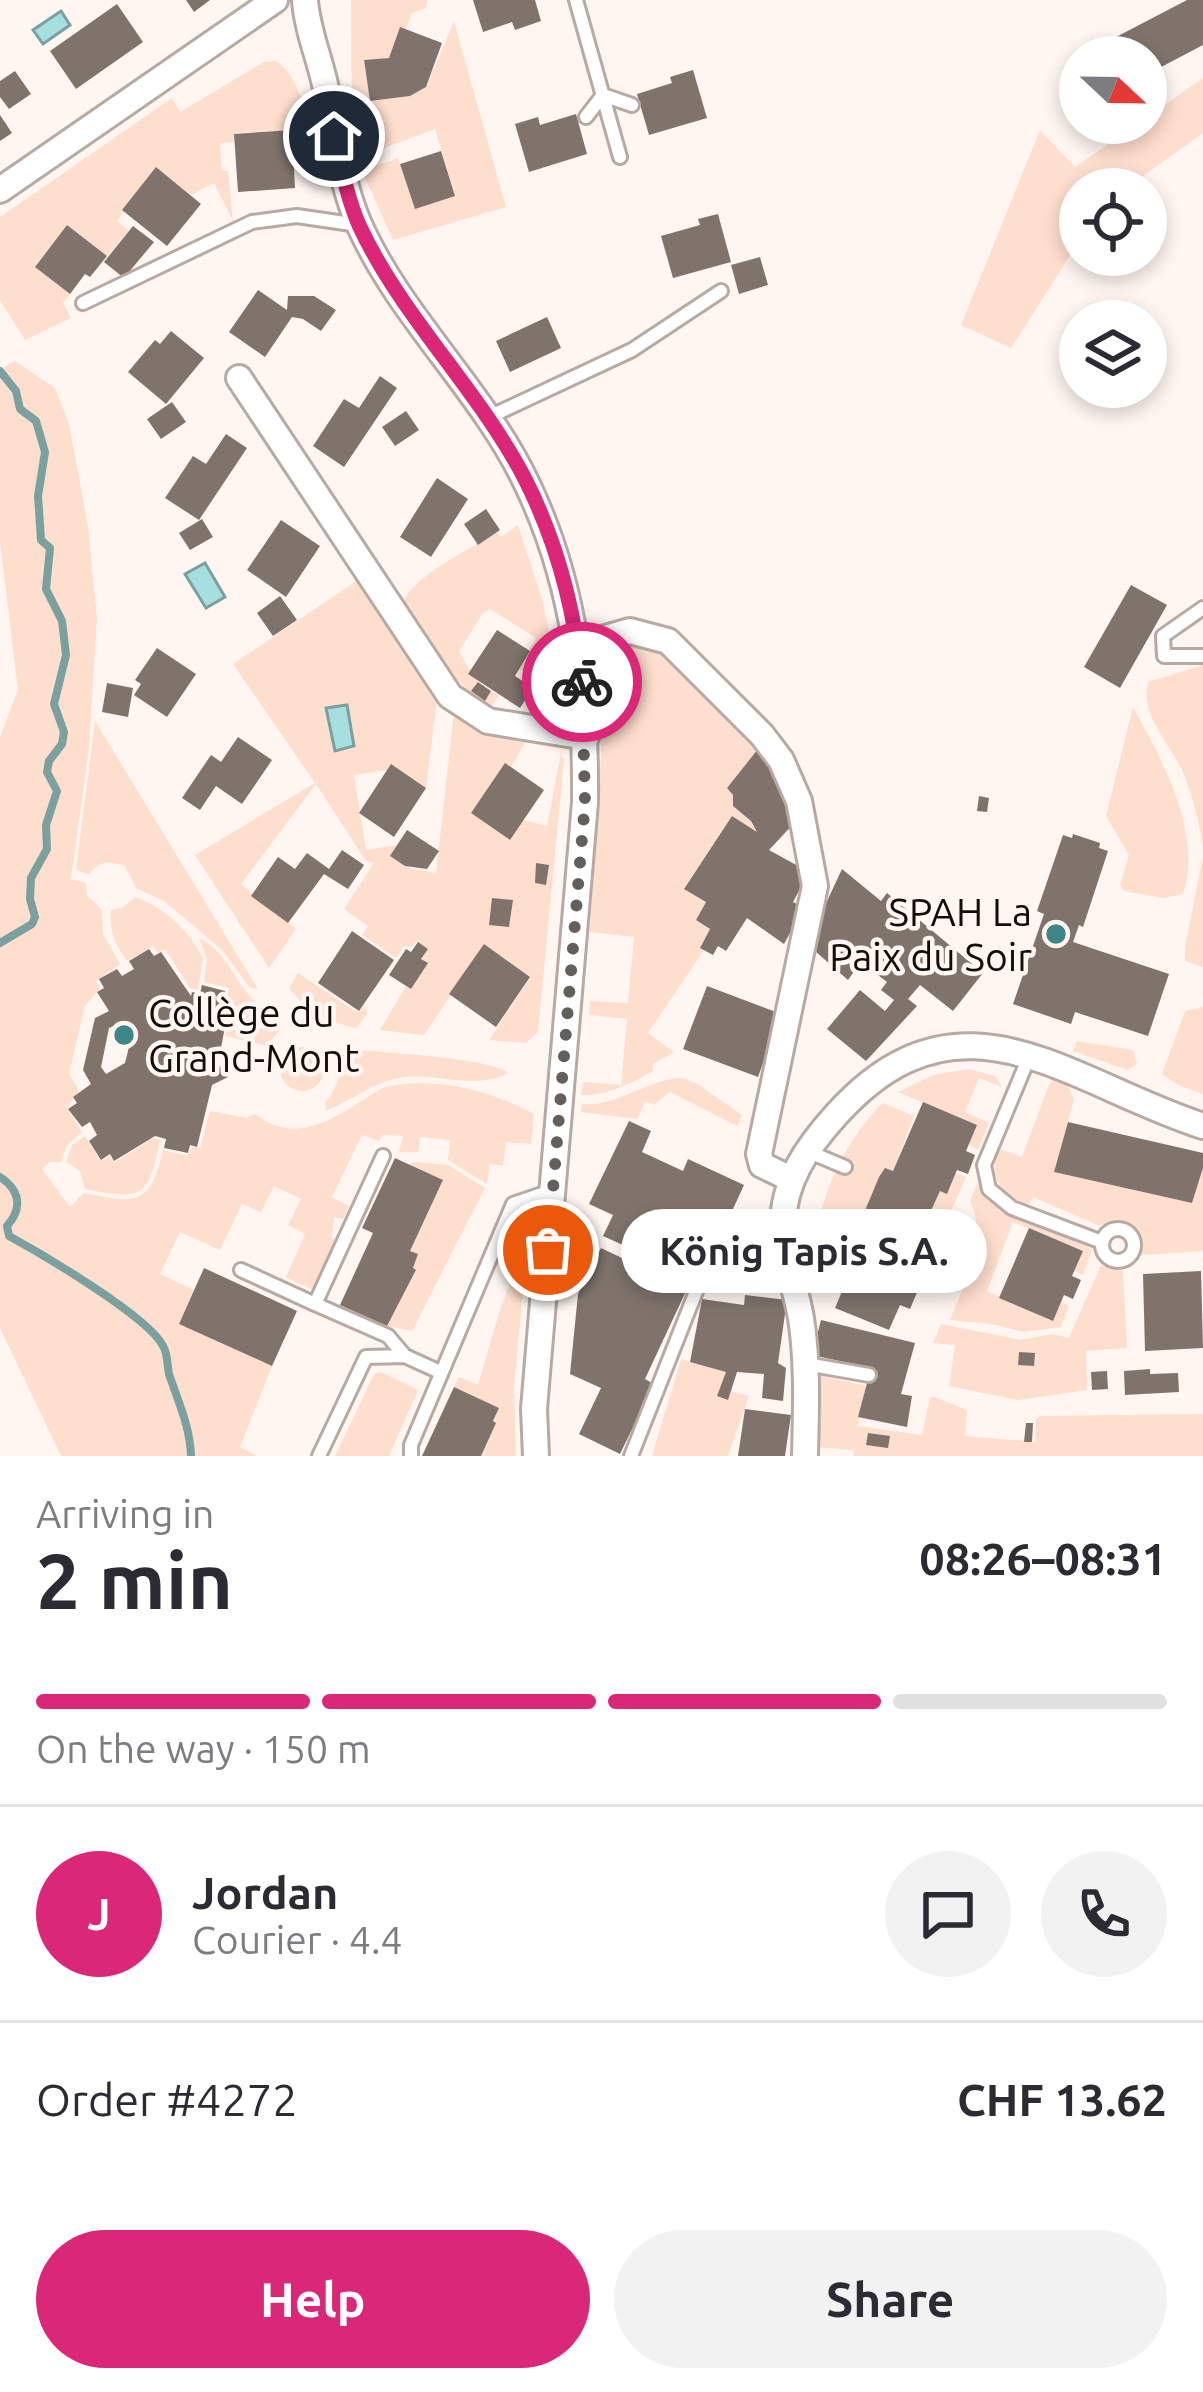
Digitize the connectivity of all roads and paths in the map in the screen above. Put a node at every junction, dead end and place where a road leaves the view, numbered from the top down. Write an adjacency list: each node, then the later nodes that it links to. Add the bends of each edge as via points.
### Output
1 (275, 0): 8 (street)
2 (305, 0): 9 (street)
3 (576, 0): 4 (lane)
4 (603, 95): 5 (lane); 6 (lane); 7 (lane)
5 (632, 105)
6 (586, 117)
7 (620, 157)
8 (0, 190)
9 (359, 225): 11 (lane, via 297,216 252,222); 13 (street)
10 (721, 292): 13 (lane, via 632,350)
11 (83, 303)
12 (239, 378): 17 (street, via 450,696 488,721)
13 (486, 418): 15 (street, via 546,527)
14 (1203, 608): 16 (lane, via 1163,636 1164,656)
15 (578, 646): 17 (street); 23 (street, via 630,632 668,641 762,735 799,801 815,886 759,1154 762,1165)
16 (1203, 656)
17 (586, 737): 24 (street)
18 (1030, 1056): 19 (street); 20 (street, via 979,1044 936,1049 873,1080); 25 (lane, via 984,1165 989,1189 1012,1208)
19 (1203, 1126)
20 (806, 1151): 22 (lane); 23 (street)
21 (383, 1156): 28 (lane)
22 (845, 1167)
23 (791, 1179): 30 (street, via 783,1229)
24 (553, 1190): 31 (lane, via 513,1204); 35 (street)
25 (1102, 1242)
26 (241, 1270): 28 (lane)
27 (699, 1284): 36 (lane)
28 (315, 1304): 29 (lane, via 388,1336)
29 (405, 1356): 31 (lane); 33 (lane, via 366,1357)
30 (806, 1364): 32 (lane); 37 (street)
31 (440, 1372): 34 (lane)
32 (869, 1375)
33 (320, 1456)
34 (411, 1456)
35 (536, 1456)
36 (631, 1456)
37 (805, 1456)

